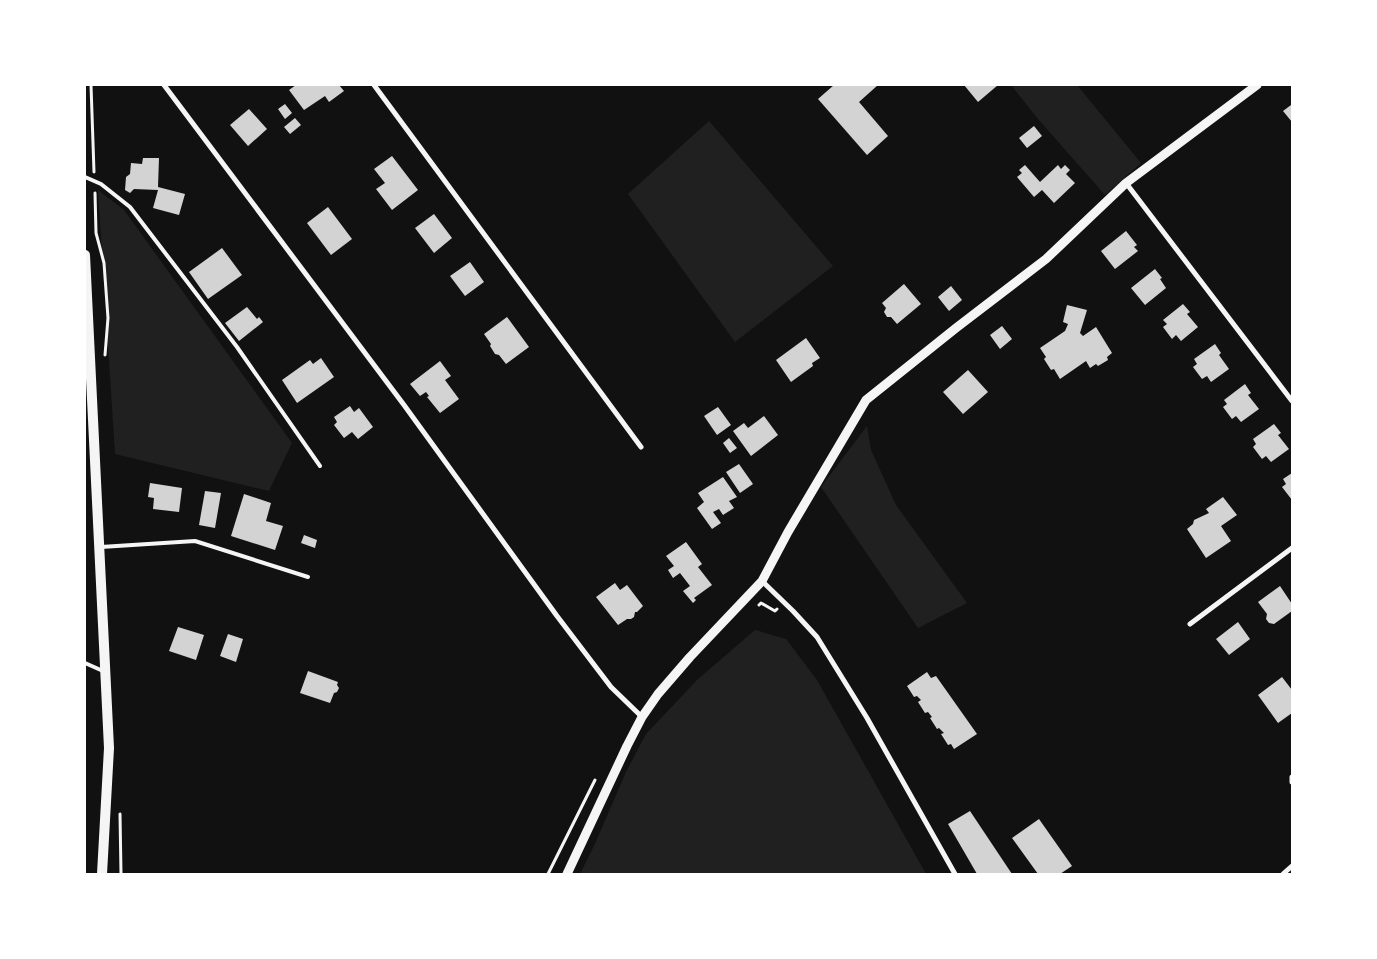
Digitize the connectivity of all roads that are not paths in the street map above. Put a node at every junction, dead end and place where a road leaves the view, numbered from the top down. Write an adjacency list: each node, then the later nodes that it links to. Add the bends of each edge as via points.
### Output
1 (164, 85): 17 (street, via 404,405 557,616 611,687)
2 (374, 85): 8 (street)
3 (1257, 85): 5 (street)
4 (85, 177): 9 (lane, via 101,184 130,207 237,347)
5 (1126, 183): 7 (street); 13 (street, via 1046,259 866,400)
6 (85, 254): 10 (main road)
7 (1292, 401)
8 (641, 448)
9 (320, 466)
10 (99, 548): 12 (lane, via 195,541); 16 (main road)
11 (1292, 548): 14 (street)
12 (308, 577)
13 (762, 581): 17 (street, via 690,657); 23 (street, via 817,637)
14 (1190, 624)
15 (85, 663): 16 (lane)
16 (105, 671): 21 (main road, via 109,748)
17 (642, 716): 22 (street)
18 (1292, 777): 19 (street)
19 (1292, 782)
20 (1292, 866): 24 (street)
21 (102, 874)
22 (567, 874)
23 (955, 874)
24 (1283, 874)

